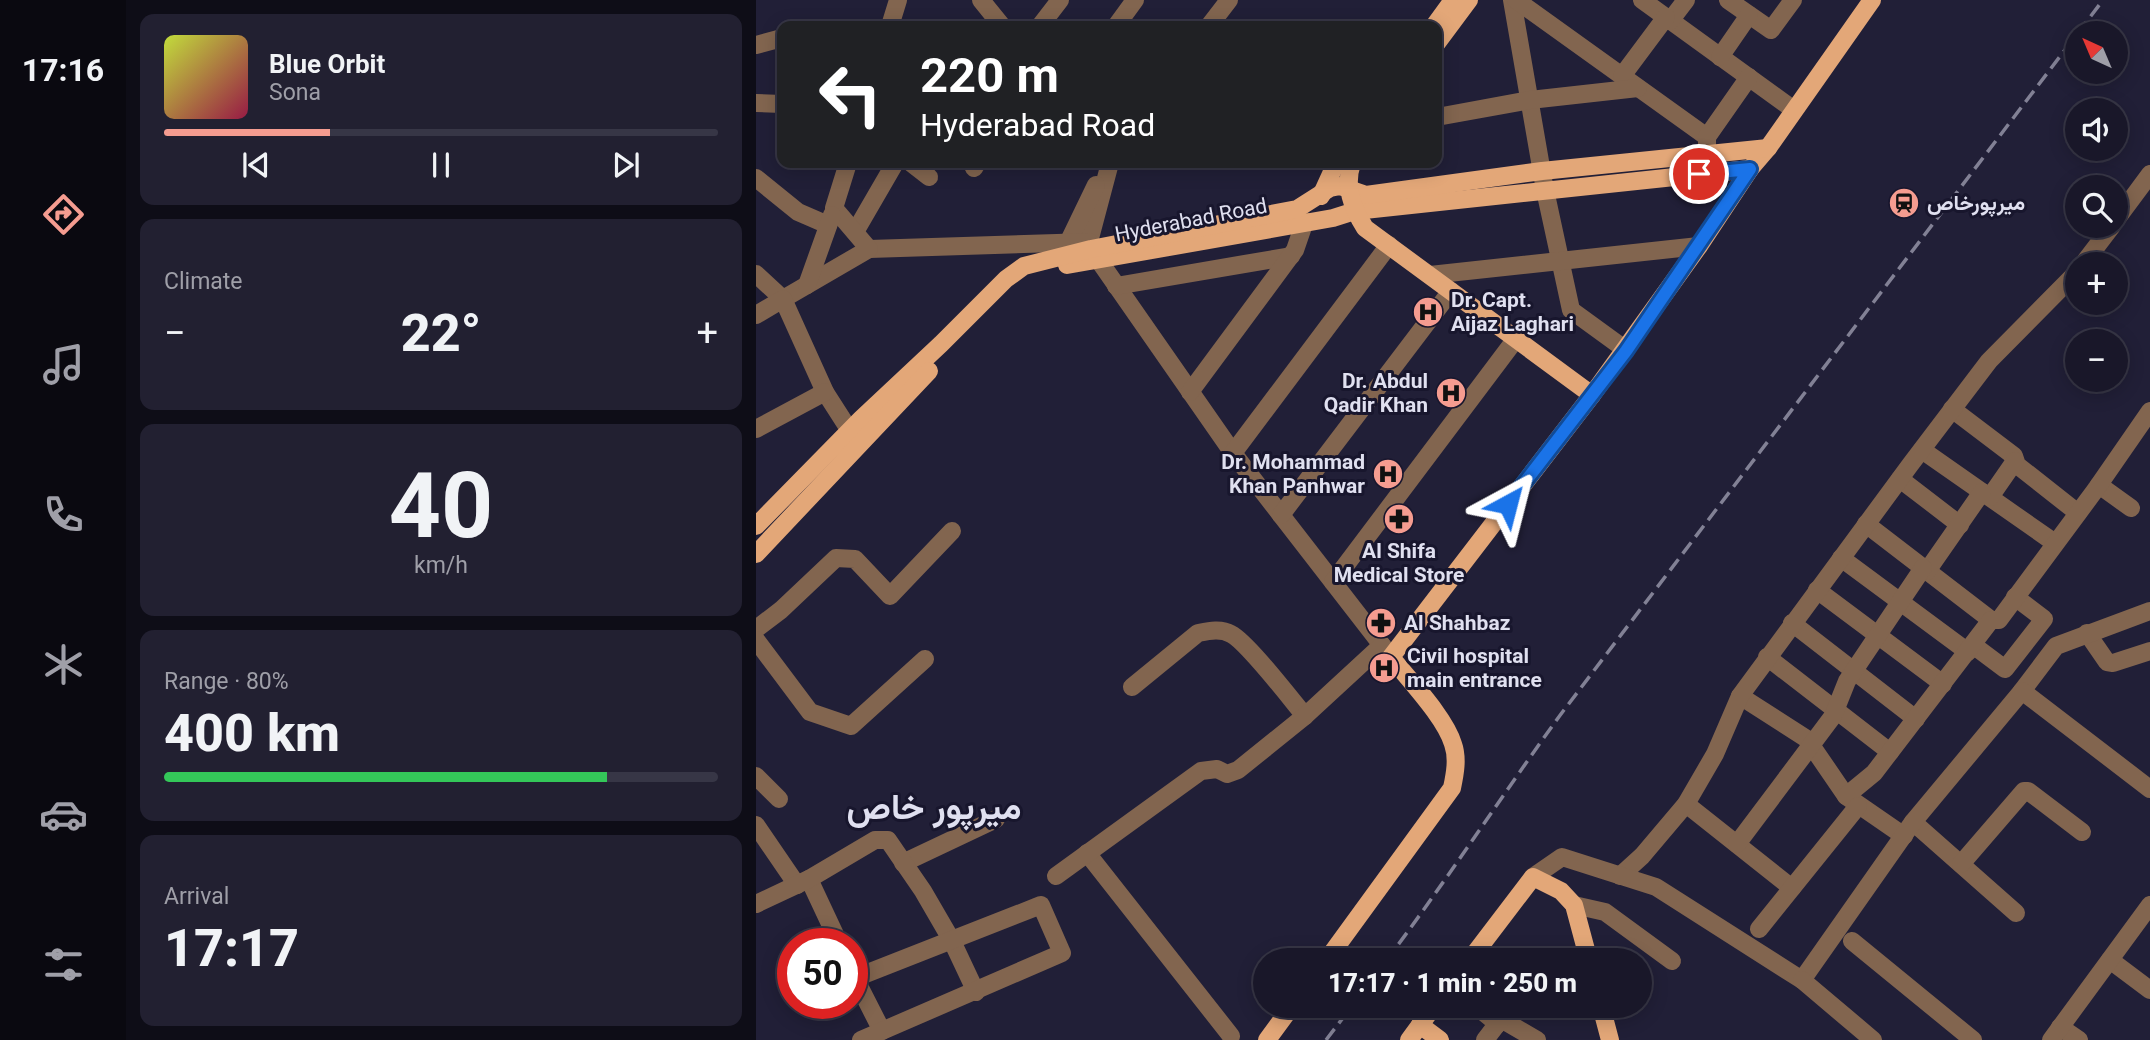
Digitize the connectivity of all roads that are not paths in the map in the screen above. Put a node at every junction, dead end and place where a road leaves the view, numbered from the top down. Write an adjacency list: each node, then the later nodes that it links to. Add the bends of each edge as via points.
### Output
1 (898, 0): 16 (street)
2 (982, 0): 17 (street)
3 (1060, 0): 18 (street)
4 (1135, 0): 19 (street)
5 (1229, 0): 20 (street)
6 (1453, 0): 21 (main road)
7 (1469, 0): 22 (main road)
8 (1514, 0): 26 (street); 29 (street)
9 (1642, 0): 15 (street)
10 (1686, 0): 15 (street)
11 (1728, 0): 14 (street)
12 (1793, 0): 14 (street, via 1771,30)
13 (1872, 0): 32 (main road)
14 (1749, 15): 25 (street)
15 (1668, 19): 25 (street); 26 (street)
16 (892, 21)
17 (998, 21)
18 (1044, 21)
19 (1120, 21)
20 (1213, 21)
21 (1438, 21)
22 (1442, 36)
23 (777, 39): 24 (street)
24 (756, 45)
25 (1720, 57): 27 (street)
26 (1622, 76): 28 (street)
27 (1749, 77): 32 (street); 34 (street)
28 (1638, 88): 29 (street); 34 (street)
29 (1530, 100): 33 (street); 44 (street)
30 (756, 103): 31 (street)
31 (777, 104)
32 (1794, 110): 35 (main road)
33 (1442, 116)
34 (1707, 146): 35 (main road, Hyderabad Road); 44 (main road, Hyderabad Road)
35 (1768, 148): 43 (main road)
36 (846, 168): 53 (street)
37 (892, 168): 56 (street)
38 (917, 168): 46 (street)
39 (1106, 168): 58 (street)
40 (1108, 168): 62 (street)
41 (1336, 168): 50 (main road)
42 (1342, 168): 48 (main road)
43 (1750, 169): 49 (main road, Hyderabad Road); 60 (main road)
44 (1542, 171): 48 (main road, Hyderabad Road, via 1366,195); 49 (street)
45 (2150, 174): 51 (street)
46 (929, 177)
47 (756, 178): 53 (street, via 799,212)
48 (1349, 190): 50 (main road, Hyderabad Road, via 1340,186); 52 (main road)
49 (1545, 190): 52 (main road, Hyderabad Road); 65 (street)
50 (1322, 193): 54 (main road, via 1322,212); 62 (main road, Hyderabad Road, via 1297,209)
51 (2128, 204)
52 (1355, 211): 54 (main road, Hyderabad Road); 59 (main road, via 1365,228)
53 (831, 217): 56 (street); 69 (street)
54 (1328, 218): 55 (main road, Hyderabad Road)
55 (1305, 222): 62 (main road, Hyderabad Road); 64 (street)
56 (855, 232): 61 (street)
57 (2103, 238): 63 (street)
58 (1068, 243): 61 (street); 62 (street)
59 (1389, 246): 67 (main road); 84 (street)
60 (1699, 246): 65 (street); 75 (main road)
61 (869, 249): 69 (street)
62 (1093, 250): 70 (street); 82 (main road, Hyderabad Road, via 1024,266 1006,279); 97 (main road, Hyderabad Road, via 1028,275 1011,287)
63 (2092, 252)
64 (1291, 256): 70 (street); 77 (street)
65 (1560, 260): 67 (street); 75 (street, via 1571,310)
66 (756, 274): 72 (street)
67 (1430, 275): 71 (main road)
68 (2065, 284): 79 (street, via 1989,361)
69 (807, 285): 72 (street)
70 (1116, 286): 77 (street)
71 (1451, 291): 74 (main road); 91 (street)
72 (783, 299): 73 (street); 76 (street)
73 (756, 315)
74 (1515, 340): 78 (main road); 100 (street)
75 (1626, 351): 78 (main road)
76 (825, 392): 81 (street); 82 (street)
77 (1190, 392): 84 (street)
78 (1592, 395): 112 (main road)
79 (1952, 409): 83 (street); 85 (street)
80 (2150, 411): 87 (street)
81 (756, 429)
82 (850, 431): 94 (main road, Hyderabad Road)
83 (1922, 450): 86 (street); 88 (street)
84 (1233, 453): 91 (street)
85 (2015, 461): 88 (street); 90 (street)
86 (1900, 479): 92 (street); 93 (street)
87 (2099, 485): 89 (street); 90 (street)
88 (1986, 495): 93 (street); 96 (street)
89 (2131, 508)
90 (2078, 513): 96 (street)
91 (1281, 515): 100 (street)
92 (1866, 524): 98 (street); 99 (street)
93 (1959, 524): 99 (street)
94 (756, 526)
95 (952, 531): 109 (street, via 890,596 855,559 836,558 781,610)
96 (2055, 543): 102 (street)
97 (756, 554)
98 (1841, 558): 101 (street); 103 (street)
99 (1925, 569): 103 (street); 105 (street)
100 (1333, 582): 112 (street)
101 (1817, 590): 106 (street); 108 (street)
102 (2015, 597): 105 (street, via 1999,620); 113 (street, via 2045,619)
103 (1900, 601): 108 (street); 110 (street)
104 (2150, 611): 107 (street)
105 (1991, 620): 110 (street)
106 (1792, 624): 114 (street); 116 (street)
107 (2087, 633): 111 (street, via 2107,662); 117 (street, via 2056,646)
108 (1877, 635): 116 (street); 118 (street)
109 (757, 640): 115 (street, via 810,712 851,726)
110 (1971, 648): 113 (street, via 2005,669); 118 (street)
111 (2150, 650)
112 (1387, 651): 123 (street); 153 (main road, via 1447,729 1456,766 1452,788)
113 (2015, 656): 117 (street)
114 (1767, 657): 121 (street); 122 (street)
115 (925, 659)
116 (1854, 670): 122 (street); 124 (street)
117 (2036, 672): 120 (street)
118 (1943, 684): 124 (street)
119 (1132, 687): 123 (street, via 1198,633 1221,631 1247,648)
120 (2022, 691): 128 (street); 134 (street)
121 (1740, 696): 125 (street); 131 (street, via 1715,754)
122 (1836, 709): 125 (street); 126 (street)
123 (1305, 716): 137 (street, via 1238,770 1227,774 1217,769 1201,771)
124 (1916, 719): 126 (street)
125 (1811, 745): 130 (street); 136 (street)
126 (1890, 752): 130 (street)
127 (756, 776): 129 (street)
128 (2150, 789)
129 (779, 799)
130 (1852, 801): 134 (street); 144 (street)
131 (1686, 804): 136 (street); 141 (street)
132 (996, 819): 138 (street)
133 (756, 825): 143 (street)
134 (1908, 829): 139 (street); 159 (street)
135 (2082, 832): 139 (street, via 2024,791)
136 (1737, 844): 144 (street)
137 (1087, 853): 140 (street); 171 (street)
138 (903, 863): 143 (street, via 888,840 875,840); 151 (street)
139 (1961, 864): 148 (street)
140 (1056, 876)
141 (1620, 876): 142 (street, via 1562,857); 159 (street, via 1656,887)
142 (1533, 877): 146 (main road, via 1561,891); 154 (main road)
143 (803, 882): 145 (street); 149 (street)
144 (1792, 887): 150 (street)
145 (756, 904)
146 (1574, 905): 155 (main road); 157 (street, via 1605,912)
147 (2149, 908): 156 (street)
148 (2016, 913)
149 (830, 928)
150 (1759, 929)
151 (952, 941): 158 (street); 161 (street); 161 (street, via 1041,905 1062,953)
152 (1852, 941): 180 (street)
153 (1335, 948)
154 (1479, 948)
155 (1586, 948)
156 (2110, 960): 160 (street); 170 (street)
157 (1672, 961)
158 (868, 970)
159 (1802, 980): 172 (street)
160 (2150, 990)
161 (976, 992): 169 (street)
162 (868, 1002): 169 (street)
163 (1283, 1018): 174 (main road)
164 (1425, 1018): 168 (main road)
165 (1502, 1018): 177 (street)
166 (1506, 1018): 178 (street)
167 (1605, 1018): 179 (main road)
168 (1420, 1025): 175 (main road); 176 (main road)
169 (883, 1031): 173 (street)
170 (2056, 1034): 181 (street)
171 (1231, 1036)
172 (1867, 1038)
173 (861, 1040)
174 (1267, 1040)
175 (1409, 1040)
176 (1440, 1040)
177 (1485, 1040)
178 (1537, 1040)
179 (1611, 1040)
180 (1973, 1040)
181 (2079, 1040)

